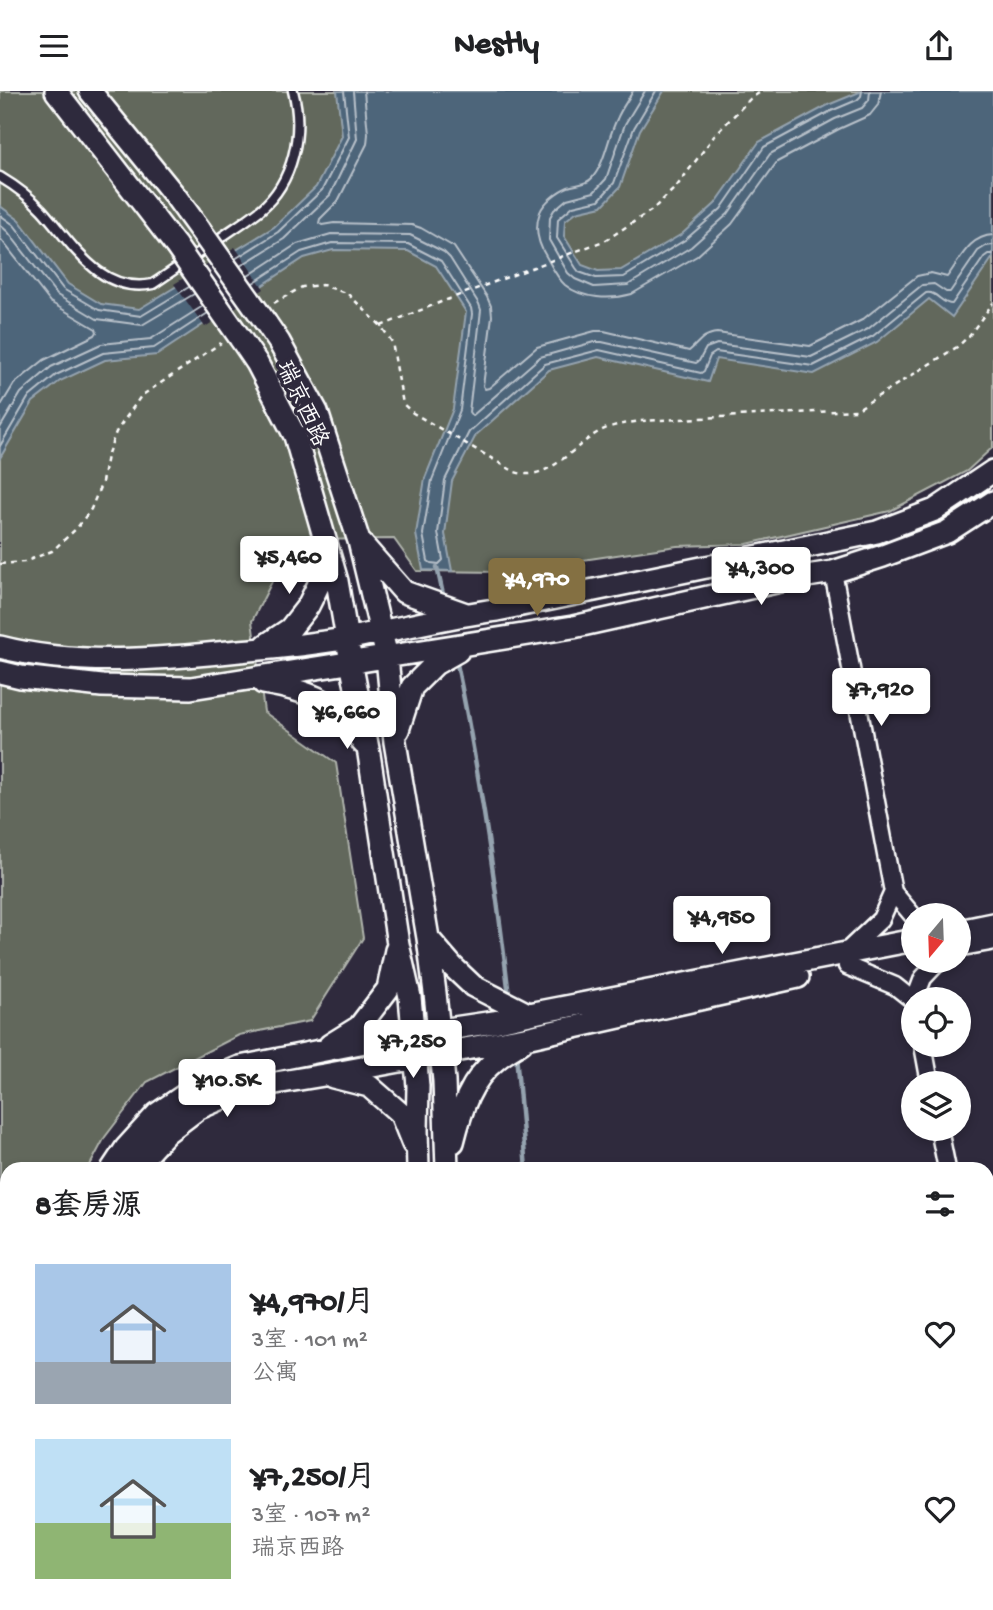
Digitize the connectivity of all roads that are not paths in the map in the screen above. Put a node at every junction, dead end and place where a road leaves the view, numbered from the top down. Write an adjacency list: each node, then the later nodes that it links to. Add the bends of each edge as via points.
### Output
1 (56, 91): 8 (street, 瑞京西路, bridge, via 176,246 257,363 295,436)
2 (90, 91): 7 (street, 瑞京西路, bridge, via 268,315 317,412)
3 (293, 91): 4 (lane, via 296,139 290,169 279,188 262,208 153,284 118,282 83,260 42,210)
4 (0, 177)
5 (993, 471): 10 (street, via 935,510 877,532)
6 (993, 502): 9 (street, via 947,532)
7 (359, 541): 11 (street, via 404,592); 13 (street, 瑞京西路)
8 (327, 548): 14 (street, 瑞京西路); 17 (street, via 322,578 308,606 290,629)
9 (833, 572): 12 (street); 26 (street)
10 (568, 595): 11 (street); 12 (street, via 559,604 558,615)
11 (466, 614): 13 (street)
12 (573, 627): 15 (street)
13 (381, 632): 14 (street); 19 (street, 瑞京西路)
14 (347, 638): 17 (street); 20 (street, 瑞京西路)
15 (470, 644): 19 (street); 24 (street, via 435,664 412,687)
16 (0, 647): 18 (street, via 102,660)
17 (260, 649): 18 (street)
18 (185, 657): 23 (street, via 198,660 204,668 202,680)
19 (387, 657): 20 (street); 24 (street, 瑞京西路)
20 (351, 662): 22 (street); 25 (street, 瑞京西路)
21 (0, 673): 23 (street, via 102,686)
22 (247, 680): 23 (street); 25 (street, via 324,700 352,725)
23 (191, 688)
24 (395, 742): 30 (street, 瑞京西路)
25 (369, 754): 33 (street, 瑞京西路)
26 (892, 892): 27 (street); 36 (street, via 881,919)
27 (902, 903)
28 (993, 924): 29 (street)
29 (971, 929)
30 (428, 938): 38 (street, via 473,986); 39 (street, 瑞京西路)
31 (993, 939): 32 (street)
32 (971, 943)
33 (397, 944): 40 (street, 瑞京西路, via 410,997); 42 (street, via 388,989 359,1027)
34 (901, 944): 36 (street)
35 (901, 955): 36 (street)
36 (846, 960): 37 (street); 38 (street); 41 (street)
37 (901, 990)
38 (534, 1013): 41 (street)
39 (439, 1031): 40 (street); 41 (street); 43 (street, 瑞京西路)
40 (413, 1034): 42 (street); 44 (street, 瑞京西路)
41 (495, 1042): 43 (street); 51 (street, via 461,1110)
42 (318, 1052): 47 (street, via 240,1067 204,1082 157,1114)
43 (441, 1053): 44 (street); 50 (street, 瑞京西路)
44 (415, 1058): 45 (street); 49 (street, 瑞京西路)
45 (324, 1075): 48 (street, via 246,1088 199,1108 166,1133); 49 (street, via 369,1086 401,1114)
46 (941, 1141): 52 (street)
47 (117, 1162)
48 (139, 1162)
49 (418, 1162)
50 (447, 1162)
51 (448, 1162)
52 (946, 1162)

